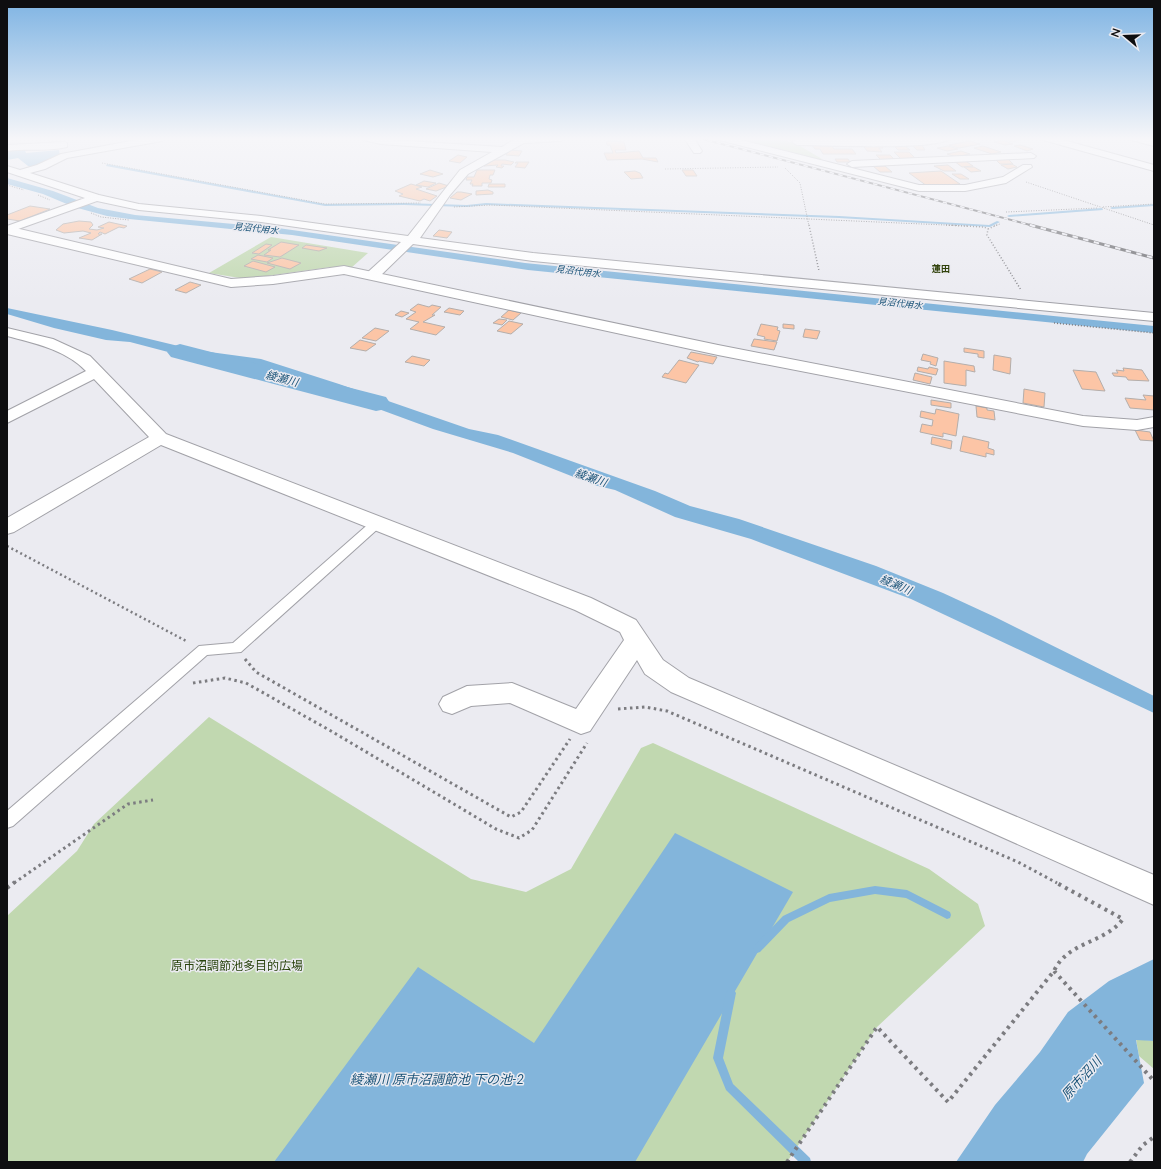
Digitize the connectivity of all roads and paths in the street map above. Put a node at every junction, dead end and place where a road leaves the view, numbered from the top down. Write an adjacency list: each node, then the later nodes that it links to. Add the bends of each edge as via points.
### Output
1 (33, 193): 8 (path)
2 (71, 193): 7 (street)
3 (262, 193): 10 (path, via 325,204 409,202)
4 (448, 193): 10 (street)
5 (802, 193): 13 (path)
6 (1056, 193): 11 (path)
7 (91, 200): 17 (street); 18 (street, via 261,219)
8 (55, 202)
9 (1154, 204): 11 (path)
10 (438, 205): 13 (path); 18 (street)
11 (1100, 208): 12 (path); 15 (path)
12 (1006, 212)
13 (809, 219): 16 (path); 20 (path)
14 (1000, 224): 16 (path)
15 (1154, 225)
16 (988, 229): 21 (path, via 987,235)
17 (8, 230): 19 (street, via 231,283 259,283 344,270)
18 (405, 245): 19 (street); 20 (street)
19 (373, 275): 26 (street, via 718,350 1083,421 1137,425)
20 (822, 285): 21 (street)
21 (1030, 305): 22 (street)
22 (1154, 317)
23 (7, 332): 24 (street, via 48,342 84,359)
24 (96, 372): 25 (street); 27 (street)
25 (7, 418)
26 (1154, 422)
27 (160, 438): 28 (street); 29 (street)
28 (377, 523): 31 (street, via 583,604 628,626); 32 (lane)
29 (7, 527)
30 (7, 546): 33 (path)
31 (637, 640): 37 (street); 41 (street, via 654,667 680,686 864,763)
32 (236, 648): 33 (lane); 37 (path, via 256,672 476,799 512,817 521,812)
33 (204, 650): 39 (lane)
34 (191, 684): 37 (path, via 225,678 246,683 496,829 519,838 532,830)
35 (452, 704): 37 (street, via 467,696 512,693)
36 (613, 712): 42 (path, via 619,708 645,707 667,711 1018,862 1123,919 1120,926 1061,957)
37 (585, 732)
38 (153, 800): 40 (path, via 128,804)
39 (7, 821)
40 (7, 888)
41 (1154, 890)
42 (1056, 972): 43 (path); 45 (path, via 948,1102 877,1027)
43 (1154, 1081)
44 (1154, 1137): 46 (path, via 1142,1145)
45 (787, 1162)
46 (1130, 1162)

